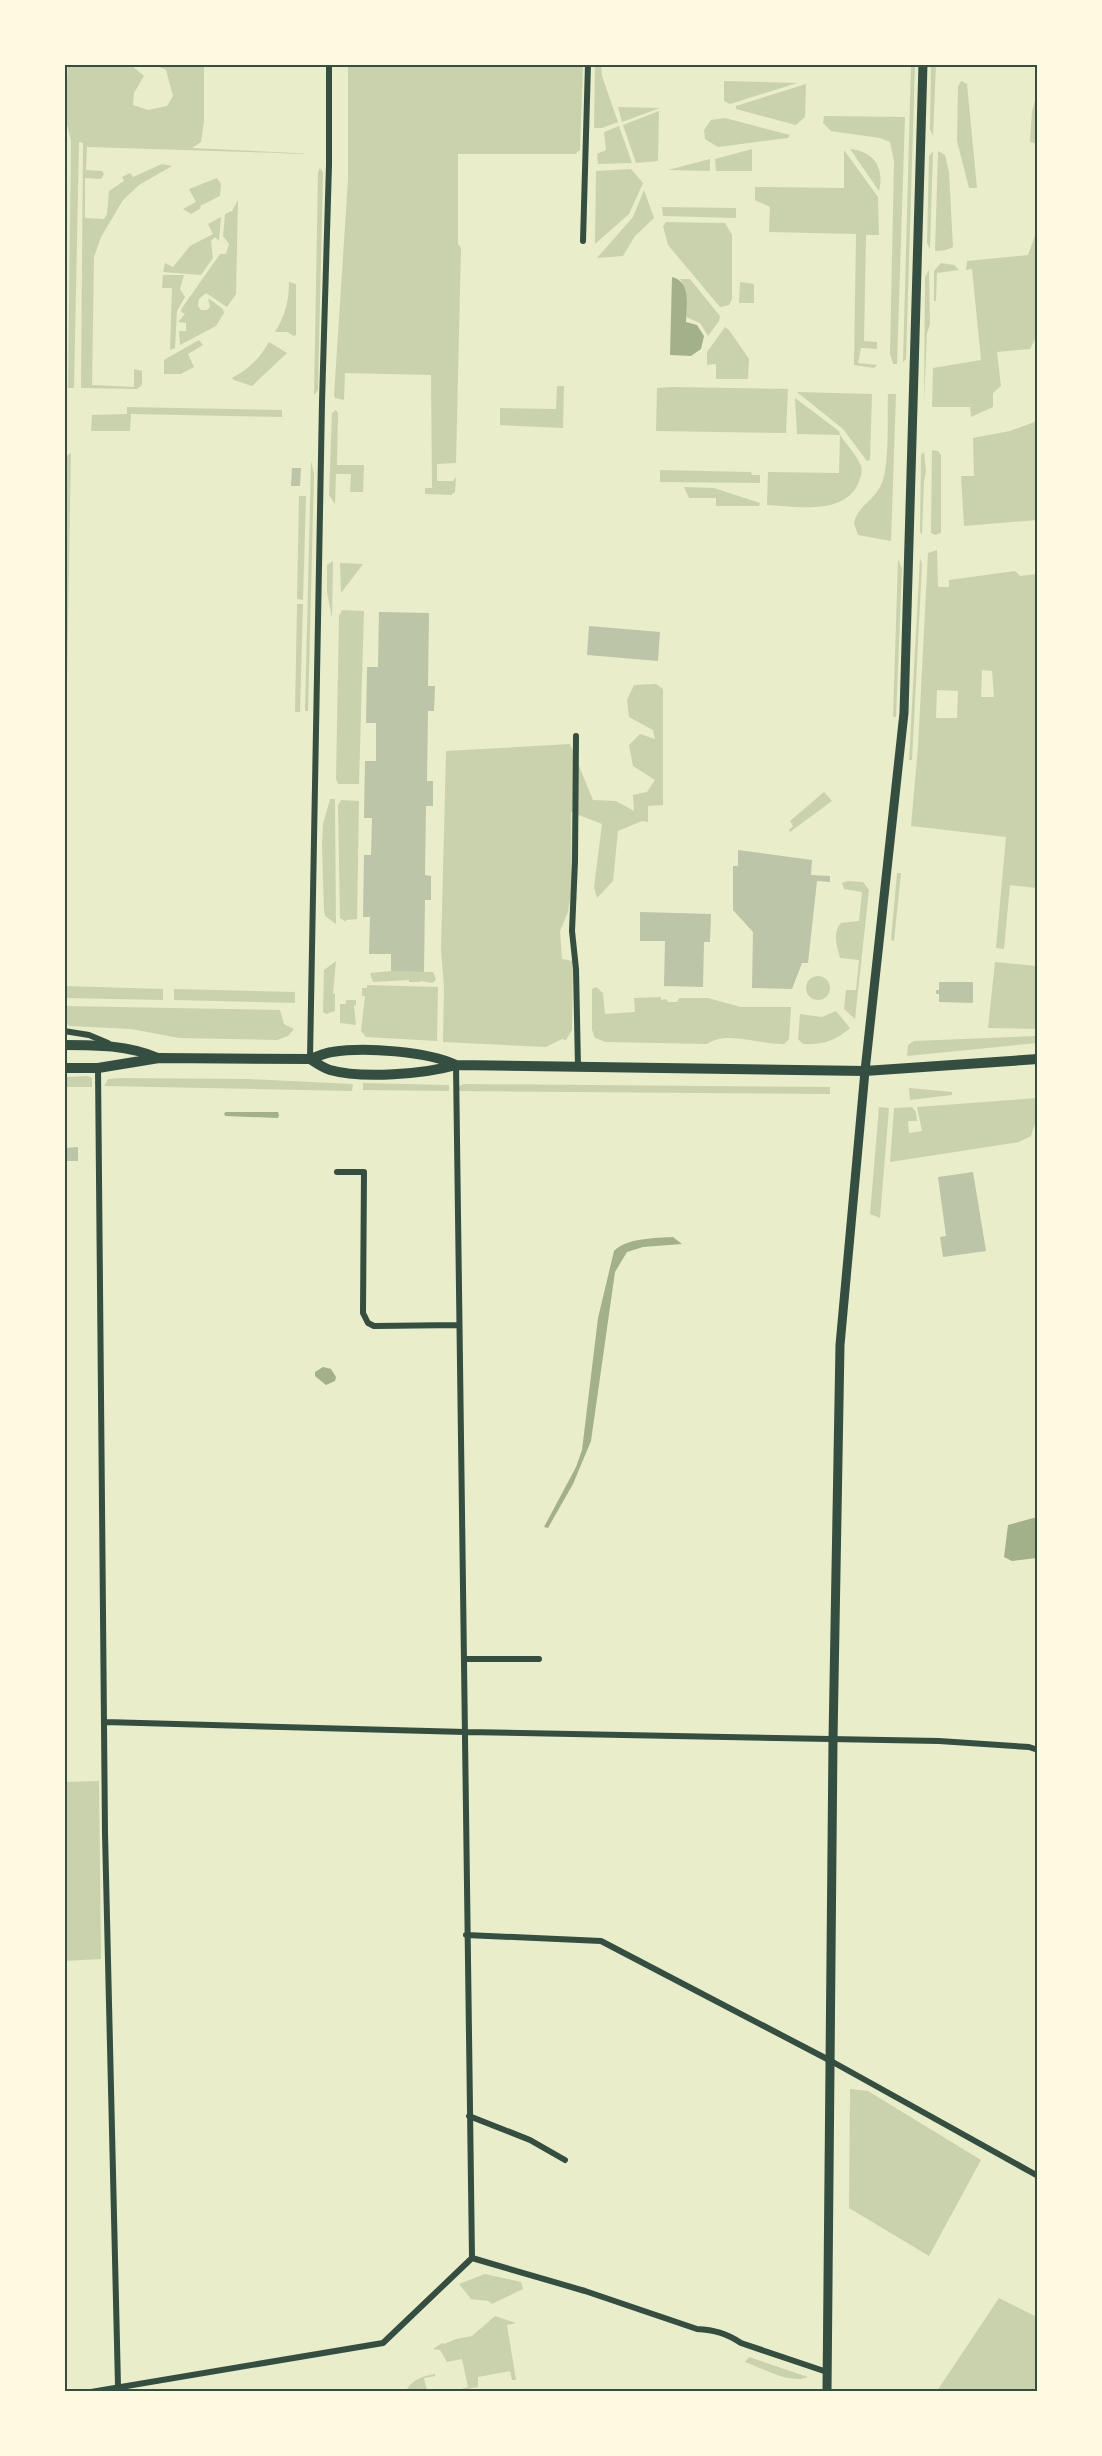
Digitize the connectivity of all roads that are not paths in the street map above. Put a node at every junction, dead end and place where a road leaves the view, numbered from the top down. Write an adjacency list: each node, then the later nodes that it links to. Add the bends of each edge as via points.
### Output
1 (329, 64): 10 (street)
2 (588, 64): 4 (street)
3 (923, 64): 16 (main road, via 904,713)
4 (583, 242)
5 (576, 736): 15 (street, via 572,931)
6 (64, 1031): 8 (street)
7 (64, 1045): 8 (highway)
8 (114, 1045): 9 (highway)
9 (159, 1058): 10 (highway); 14 (highway)
10 (310, 1059): 12 (highway, via 330,1052 358,1050 426,1055); 12 (highway, via 331,1070 358,1073 409,1074)
11 (1038, 1059): 16 (highway)
12 (456, 1065): 15 (highway); 18 (street)
13 (64, 1068): 14 (highway)
14 (98, 1068): 21 (street)
15 (578, 1068): 16 (highway)
16 (865, 1071): 23 (main road, via 840,1345)
17 (337, 1172): 18 (street, via 364,1172 363,1313 368,1323)
18 (459, 1325): 19 (street)
19 (465, 1659): 20 (street); 22 (street)
20 (539, 1659)
21 (105, 1722): 22 (street); 32 (street)
22 (465, 1732): 23 (street); 25 (street)
23 (833, 1740): 24 (street, via 939,1741); 26 (main road)
24 (1038, 1750)
25 (466, 1935): 26 (street, via 601,1941); 27 (street)
26 (831, 2061): 29 (street); 31 (main road)
27 (469, 2116): 28 (street, via 530,2140); 30 (street)
28 (566, 2160)
29 (1038, 2176)
30 (472, 2258): 31 (street, via 714,2330); 32 (street, via 383,2343)
31 (827, 2372): 34 (main road)
32 (118, 2386): 33 (street)
33 (91, 2391)
34 (827, 2391)

